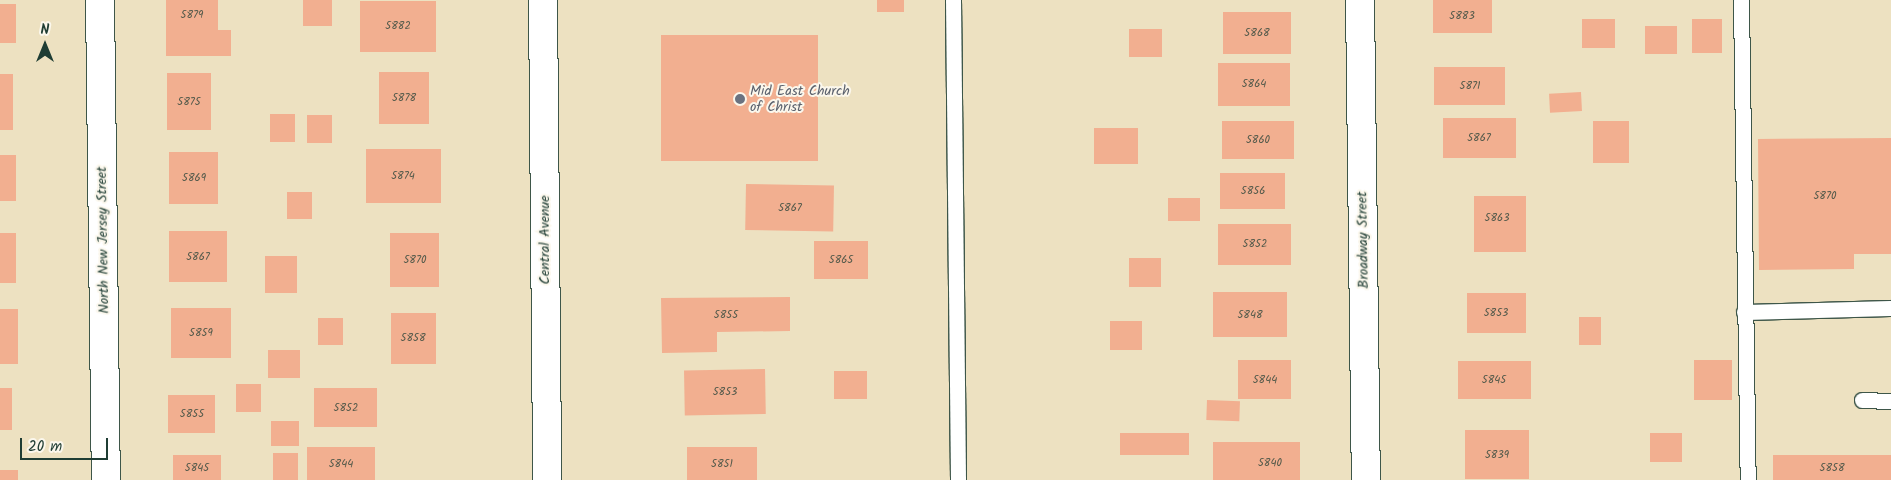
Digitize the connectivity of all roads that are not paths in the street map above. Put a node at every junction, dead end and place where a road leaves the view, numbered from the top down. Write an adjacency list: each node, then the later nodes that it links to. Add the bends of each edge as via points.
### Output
1 (100, 0): 10 (street, North New Jersey Street)
2 (543, 0): 11 (street, Central Avenue)
3 (952, 0): 12 (lane)
4 (1360, 0): 13 (street, Broadway Street)
5 (1741, 0): 7 (lane)
6 (1891, 308): 7 (lane)
7 (1744, 312): 14 (lane)
8 (1862, 400): 9 (lane)
9 (1891, 401)
10 (106, 480)
11 (547, 480)
12 (958, 480)
13 (1366, 480)
14 (1748, 480)

